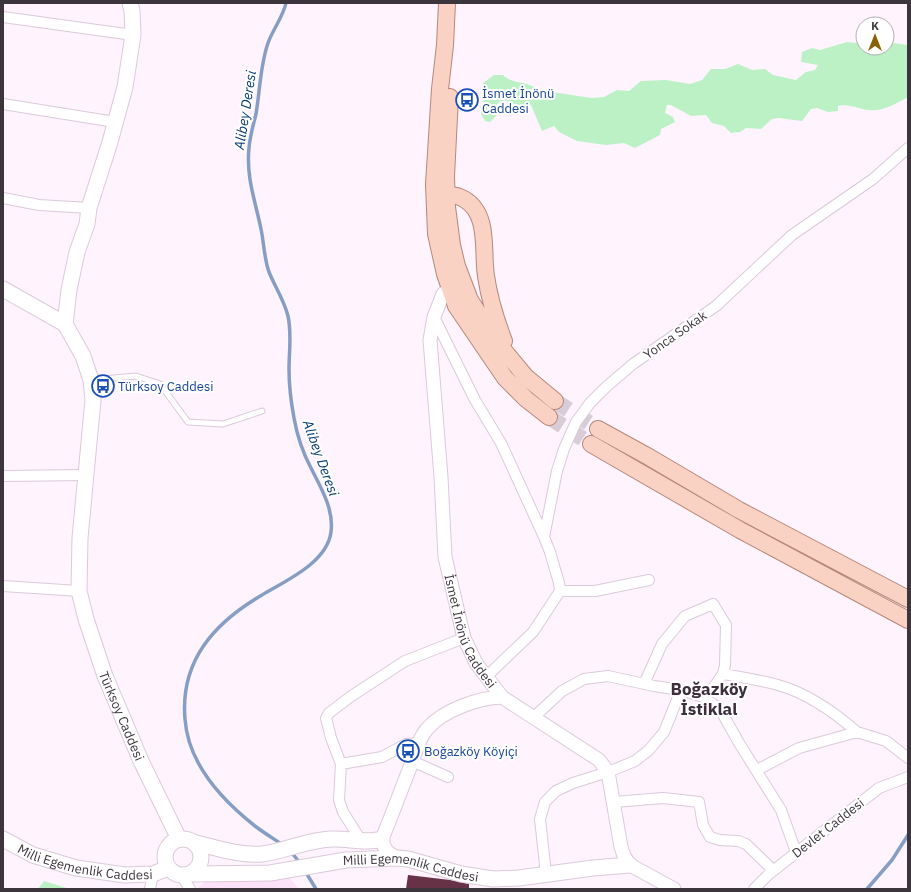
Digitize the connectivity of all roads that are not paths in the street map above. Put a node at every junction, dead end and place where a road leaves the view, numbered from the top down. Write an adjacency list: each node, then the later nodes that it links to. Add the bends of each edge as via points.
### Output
1 (130, 3): 4 (main road)
2 (447, 3): 8 (main road, via 434,184)
3 (3, 17): 4 (street)
4 (133, 35): 6 (main road, via 125,87)
5 (3, 104): 6 (street)
6 (115, 122): 10 (main road)
7 (908, 148): 25 (street, Yonca Sokak, via 873,178 792,235 716,306 633,364 590,403 576,422 564,449)
8 (441, 197): 11 (main road); 12 (main road, via 436,234); 16 (main road, via 458,196 470,203 479,216 490,295 503,339)
9 (3, 198): 10 (street, via 39,205)
10 (89, 208): 15 (main road, via 69,290)
11 (461, 276): 12 (main road); 16 (main road, via 470,300 497,342)
12 (449, 288): 14 (street, İsmet İnönü Caddesi, via 440,301); 20 (main road, via 456,306 505,378)
13 (3, 289): 15 (main road)
14 (434, 317): 25 (street, via 475,400 501,444); 32 (street, İsmet İnönü Caddesi, via 430,340 445,557)
15 (65, 324): 17 (main road, Türksoy Caddesi, via 83,356)
16 (513, 361): 18 (main road)
17 (91, 380): 19 (lane, via 136,376 160,384 188,422 222,424); 23 (main road, Türksoy Caddesi, via 93,400)
18 (554, 401)
19 (262, 411)
20 (549, 417)
21 (598, 429): 30 (main road, via 738,510)
22 (591, 444): 31 (main road, via 747,534)
23 (86, 475): 24 (street); 28 (main road, Türksoy Caddesi, via 80,538)
24 (3, 476)
25 (544, 537): 29 (street)
26 (649, 580): 29 (street, via 595,592)
27 (3, 586): 28 (street)
28 (79, 591): 51 (main road, Türksoy Caddesi, via 106,676 141,761)
29 (560, 592): 34 (street, via 533,632)
30 (908, 599)
31 (908, 620)
32 (464, 638): 34 (street, İsmet İnönü Caddesi); 45 (street, via 405,661 329,713 326,718)
33 (723, 674): 35 (street, via 726,625 713,604 685,616 662,644); 38 (street); 41 (street, via 779,686 809,698 838,716)
34 (486, 677): 37 (street, İsmet İnönü Caddesi); 39 (street, via 485,687)
35 (644, 684): 36 (street); 40 (street, via 608,676 584,679 562,691)
36 (681, 690): 38 (street); 47 (street, via 664,732 649,750 636,761)
37 (502, 697): 39 (street); 40 (street, İsmet İnönü Caddesi)
38 (706, 698): 46 (street, via 721,711)
39 (476, 701): 42 (street, via 438,719 426,729)
40 (534, 717): 47 (street, İsmet İnönü Caddesi, via 599,760)
41 (857, 732): 43 (street, via 886,741); 46 (street, via 799,748)
42 (420, 743): 44 (street); 45 (street, via 406,744 382,757)
43 (908, 758)
44 (412, 761): 48 (street); 53 (street)
45 (341, 764): 54 (street, via 339,800 343,812)
46 (757, 770): 57 (street, via 781,810)
47 (608, 772): 50 (street); 64 (street, via 556,791 544,802 540,819)
48 (448, 777)
49 (908, 777): 57 (street, Devlet Caddesi, via 879,788)
50 (614, 802): 56 (street); 61 (street, via 663,798 699,802 703,825 710,837 738,840 746,844)
51 (179, 839): 55 (main road); 62 (main road, via 168,845 165,850 165,863)
52 (3, 840): 63 (main road, Milli Egemenlik Caddesi, via 33,855 76,868 125,875)
53 (382, 840): 54 (main road); 58 (street, via 384,847)
54 (362, 842): 55 (main road, via 317,840 262,854 240,854)
55 (196, 843): 62 (main road, via 201,860 196,870)
56 (621, 847): 59 (street); 60 (street, via 619,855)
57 (796, 852): 61 (street, Devlet Caddesi)
58 (397, 858): 62 (main road, Milli Egemenlik Caddesi, via 346,860 270,873); 64 (main road, Milli Egemenlik Caddesi, via 493,879)
59 (630, 865): 60 (main road, Milli Egemenlik Caddesi); 67 (street)
60 (610, 866): 64 (main road, Milli Egemenlik Caddesi)
61 (773, 870): 68 (street, Devlet Caddesi)
62 (180, 872): 63 (main road, Milli Egemenlik Caddesi); 66 (street)
63 (153, 874): 65 (street)
64 (546, 874)
65 (150, 889)
66 (190, 889)
67 (674, 889)
68 (754, 889)

